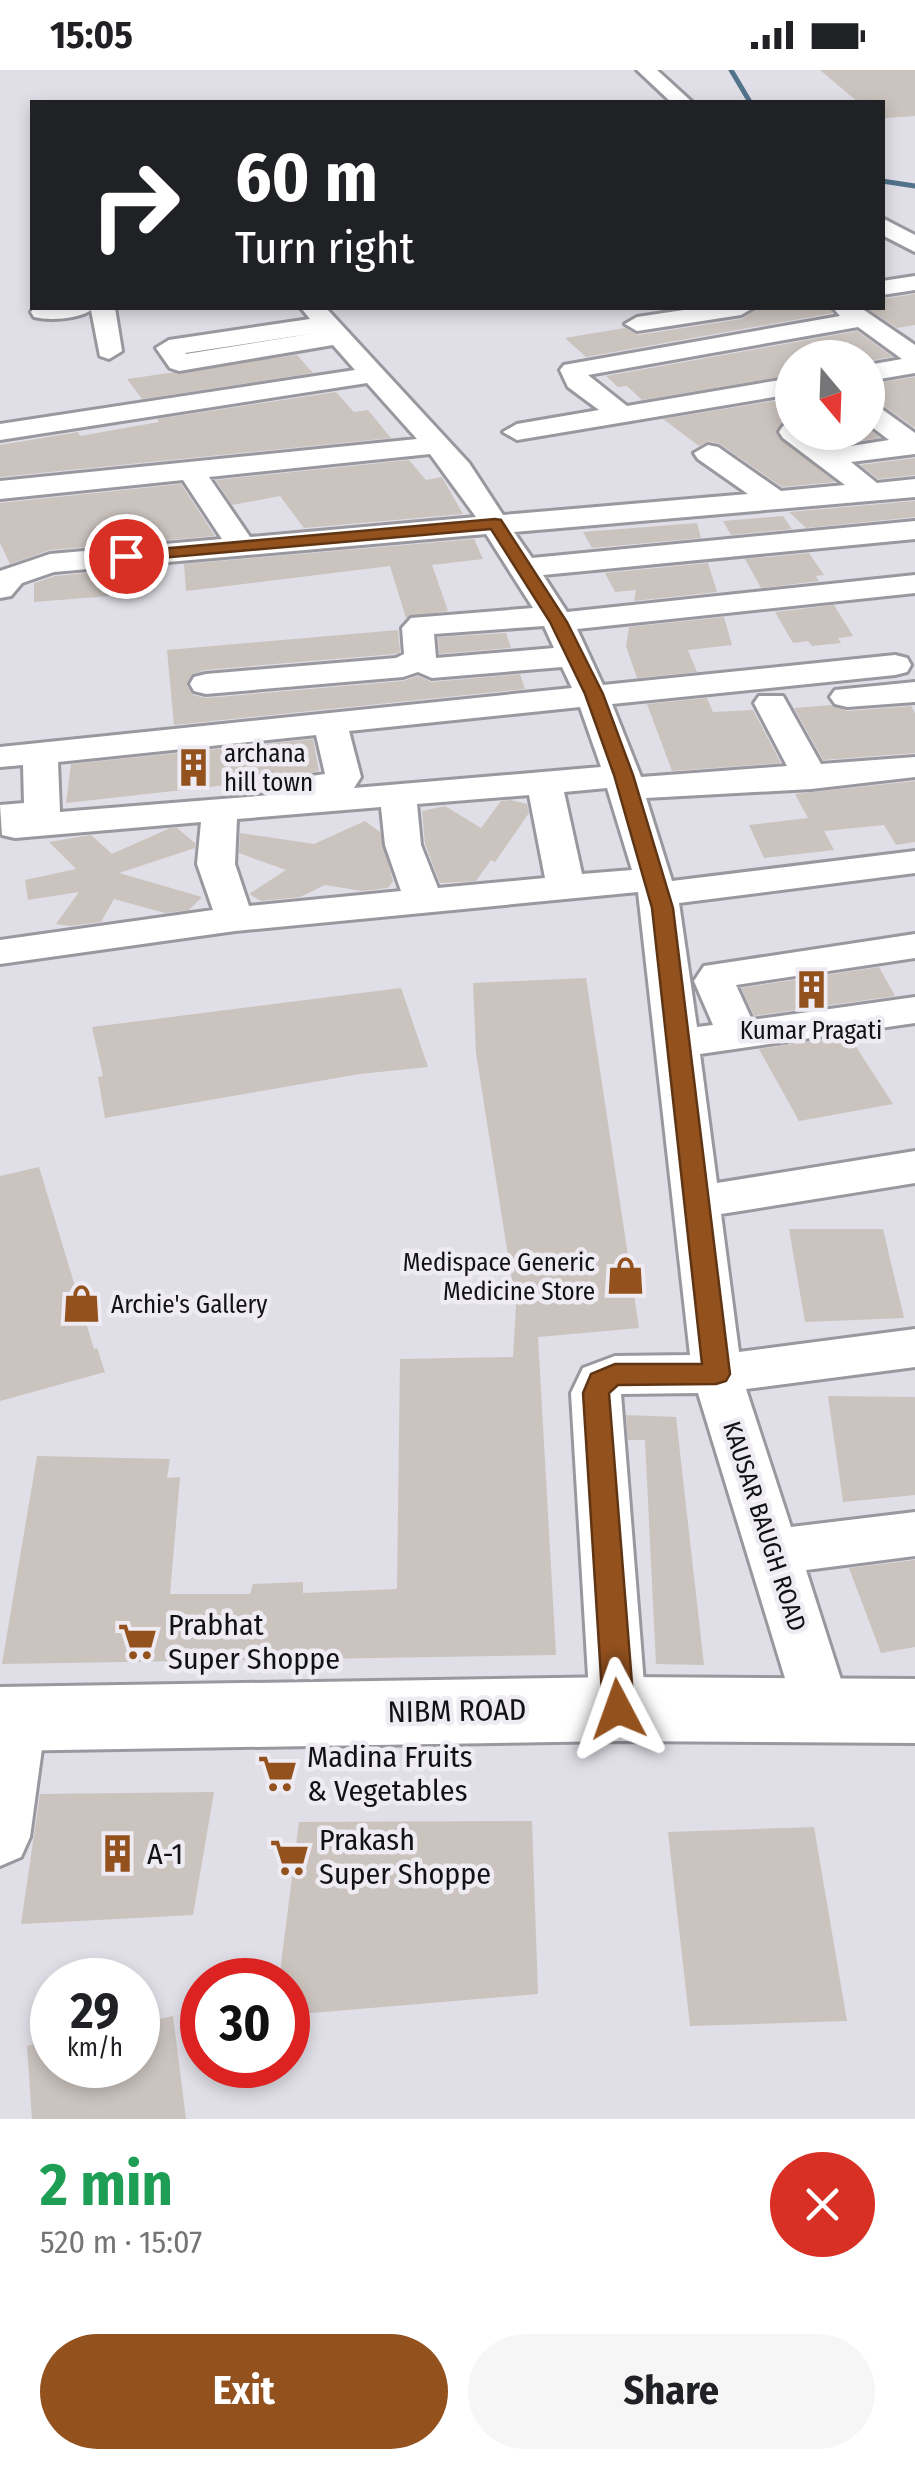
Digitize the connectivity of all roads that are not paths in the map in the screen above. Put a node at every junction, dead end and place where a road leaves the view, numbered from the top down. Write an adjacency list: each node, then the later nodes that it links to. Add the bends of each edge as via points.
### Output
1 (646, 70): 2 (street)
2 (680, 100)
3 (885, 227): 4 (street)
4 (915, 245)
5 (915, 283): 6 (street)
6 (885, 288)
7 (62, 310): 10 (street)
8 (103, 310): 14 (street)
9 (728, 310): 13 (street, via 644,323)
10 (43, 312)
11 (854, 313): 13 (street); 15 (street)
12 (326, 323): 12 (street, via 178,363 169,348); 18 (street, KAUSAR BAUGH ROAD)
13 (680, 349): 21 (street, via 573,370)
14 (109, 351)
15 (915, 357)
16 (915, 364): 17 (street)
17 (885, 370)
18 (372, 375): 23 (street); 25 (street, KAUSAR BAUGH ROAD)
19 (775, 389): 20 (street)
20 (746, 394): 21 (street); 22 (street)
21 (622, 415): 24 (street)
22 (775, 417)
23 (0, 432)
24 (517, 432)
25 (438, 445): 28 (street); 33 (street, KAUSAR BAUGH ROAD)
26 (816, 450): 31 (street)
27 (708, 453): 32 (street)
28 (191, 472): 30 (street); 35 (street)
29 (915, 488): 31 (street)
30 (0, 490)
31 (873, 493): 32 (street)
32 (777, 501): 33 (street)
33 (495, 524): 35 (street); 36 (street, KAUSAR BAUGH ROAD)
34 (915, 530): 36 (street)
35 (241, 546): 38 (street, via 50,563 11,577)
36 (524, 568): 39 (street, KAUSAR BAUGH ROAD)
37 (915, 584): 39 (street)
38 (0, 590)
39 (556, 619): 40 (street, KAUSAR BAUGH ROAD); 43 (street, via 422,626 420,659 403,667)
40 (575, 656): 41 (street); 45 (street, KAUSAR BAUGH ROAD)
41 (432, 668)
42 (905, 678): 44 (street); 45 (street)
43 (206, 684)
44 (770, 703): 45 (street); 50 (street)
45 (598, 705): 46 (street); 52 (street, KAUSAR BAUGH ROAD)
46 (330, 723): 47 (street); 55 (street, via 340,782)
47 (40, 753): 48 (street); 55 (street)
48 (0, 757)
49 (915, 767): 50 (street)
50 (811, 778): 52 (street)
51 (544, 780): 52 (street); 53 (street); 62 (street)
52 (626, 783): 61 (street, KAUSAR BAUGH ROAD)
53 (398, 792): 54 (street); 63 (street, via 403,845)
54 (220, 808): 56 (street); 64 (street, via 216,864)
55 (42, 813): 56 (street)
56 (1, 833)
57 (915, 844): 58 (street)
58 (870, 859): 59 (street); 60 (street); 61 (street)
59 (915, 862)
60 (762, 864)
61 (656, 886): 62 (street); 69 (street, KAUSAR BAUGH ROAD)
62 (566, 888): 63 (street)
63 (424, 899): 64 (street)
64 (236, 918): 65 (street)
65 (2, 943)
66 (915, 946): 68 (street, via 718,975 714,981)
67 (915, 1010): 68 (street)
68 (738, 1036): 69 (street)
69 (678, 1043): 71 (street, KAUSAR BAUGH ROAD)
70 (915, 1167): 71 (street)
71 (697, 1202): 73 (street, KAUSAR BAUGH ROAD)
72 (915, 1348): 73 (street)
73 (716, 1374): 75 (street, KAUSAR BAUGH ROAD); 76 (street, via 615,1375 600,1382 596,1393)
74 (915, 1534): 75 (street)
75 (773, 1552): 77 (street, KAUSAR BAUGH ROAD)
76 (618, 1709): 77 (main road, NIBM ROAD); 79 (main road, NIBM ROAD)
77 (823, 1710): 78 (main road, NIBM ROAD)
78 (915, 1710)
79 (9, 1719): 80 (street)
80 (0, 1837)

